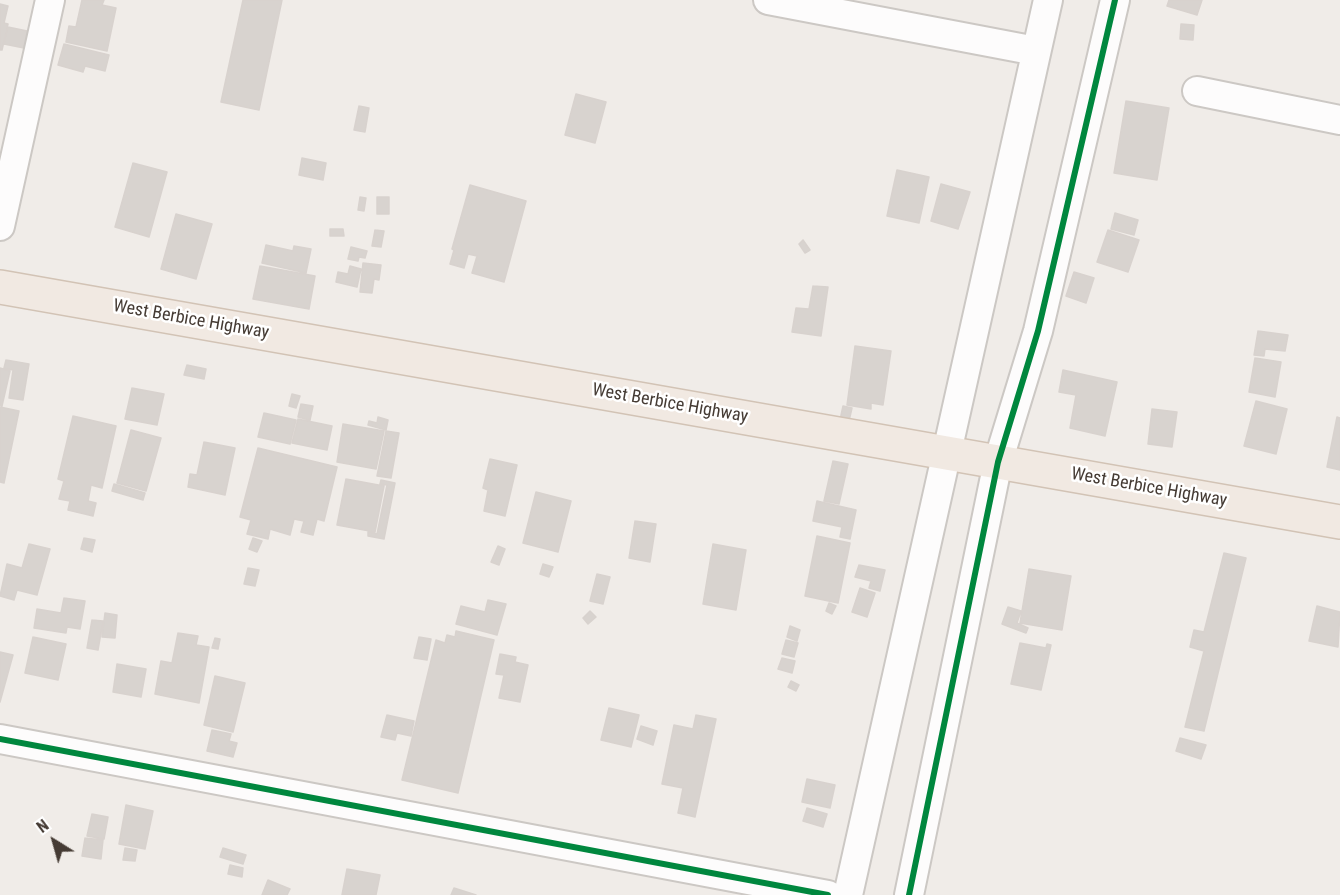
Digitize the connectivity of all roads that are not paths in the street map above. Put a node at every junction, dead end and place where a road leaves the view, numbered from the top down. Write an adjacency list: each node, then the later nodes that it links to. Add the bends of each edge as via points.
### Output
1 (50, 0): 8 (street)
2 (768, 0): 5 (street)
3 (1048, 0): 5 (street)
4 (1115, 0): 11 (street, via 1038,331)
5 (1036, 51): 10 (street)
6 (1197, 91): 7 (street)
7 (1340, 120)
8 (0, 226)
9 (0, 287): 10 (main road, West Berbice Highway)
10 (947, 453): 11 (main road, West Berbice Highway); 15 (street)
11 (998, 462): 12 (main road, West Berbice Highway); 16 (street)
12 (1340, 522)
13 (0, 739): 14 (street)
14 (828, 895)
15 (848, 895)
16 (909, 895)

